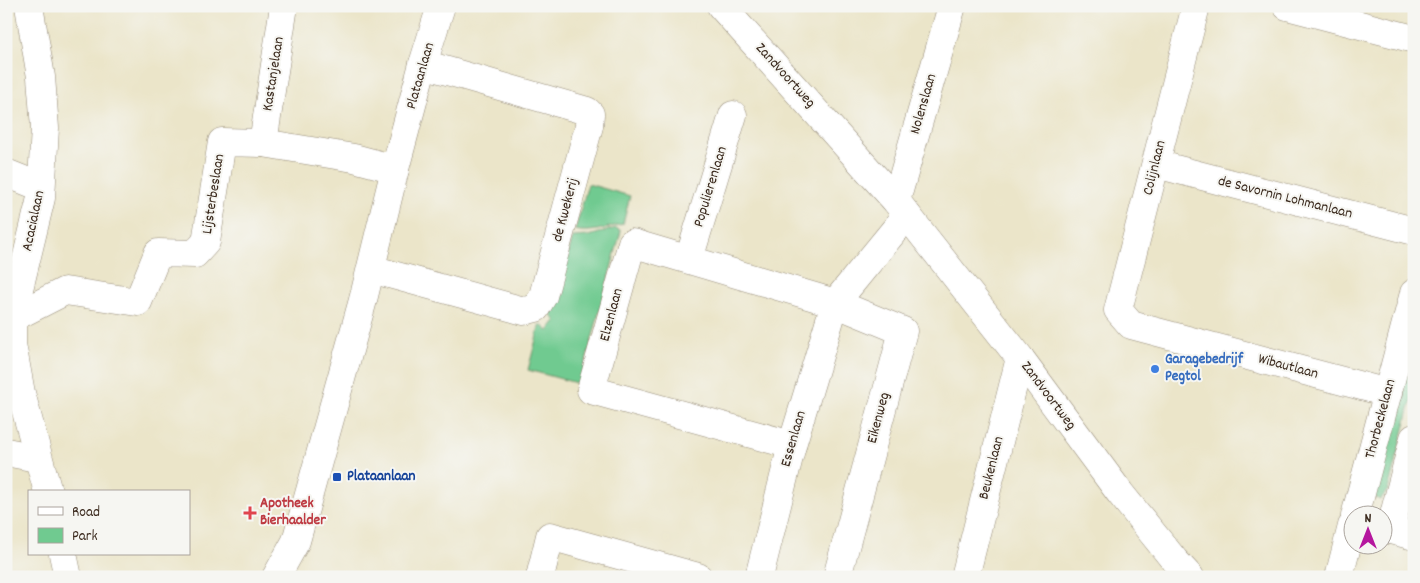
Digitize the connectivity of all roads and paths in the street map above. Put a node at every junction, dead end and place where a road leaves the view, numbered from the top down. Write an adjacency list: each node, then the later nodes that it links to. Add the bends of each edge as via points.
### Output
1 (29, 6): 16 (street, Acacialaan, via 41,77 45,128)
2 (284, 6): 12 (street, Kastanjelaan)
3 (441, 6): 10 (street, Plataanlaan)
4 (952, 6): 17 (street, Nolenslaan)
5 (1196, 6): 13 (street, Colijnlaan)
6 (1295, 7): 8 (street)
7 (733, 10): 17 (street, Zandvoortweg)
8 (1370, 17): 9 (street)
9 (1414, 39)
10 (424, 64): 14 (street, Plataanlaan); 20 (street, de Kwekerij, via 587,111 590,114 589,126 543,296 536,308 524,311)
11 (733, 114): 19 (street, Populierenlaan)
12 (263, 143): 14 (street, Lijsterbeslaan, via 354,158); 24 (street, Lijsterbeslaan, via 222,142 206,242 195,254 158,253 138,302 65,291)
13 (1156, 164): 18 (street, de Savornin Lohmanlaan); 25 (street, Colijnlaan, via 1118,310)
14 (395, 169): 20 (street, Plataanlaan)
15 (6, 173): 16 (street)
16 (41, 187): 21 (street, Acacialaan, via 41,198)
17 (902, 208): 23 (street); 26 (street, Zandvoortweg)
18 (1414, 230)
19 (689, 259): 23 (street, Elzenlaan); 29 (street, Elzenlaan, via 632,243 591,390)
20 (371, 269): 38 (street, Plataanlaan, via 296,541)
21 (13, 283): 24 (street, Acacialaan)
22 (1414, 293): 27 (street, Thorbeckelaan)
23 (835, 303): 29 (street, Essenlaan); 42 (street, Eikenweg, via 903,331)
24 (12, 318): 31 (street, Acacialaan, via 12,344)
25 (1131, 325): 27 (street, Wibautlaan)
26 (1020, 358): 43 (street, Beukenlaan); 44 (street, Zandvoortweg, via 1120,493)
27 (1388, 393): 33 (street, Thorbeckelaan)
28 (1414, 438): 34 (street)
29 (792, 445): 41 (street, Essenlaan)
30 (6, 452): 31 (street)
31 (37, 458): 32 (street, Acacialaan)
32 (47, 490)
33 (1358, 506)
34 (1395, 532)
35 (63, 556): 37 (street)
36 (1344, 556): 45 (street)
37 (68, 577)
38 (276, 577)
39 (540, 577): 40 (street, via 550,536)
40 (698, 577)
41 (759, 577)
42 (837, 577)
43 (965, 577)
44 (1190, 577)
45 (1339, 577)

